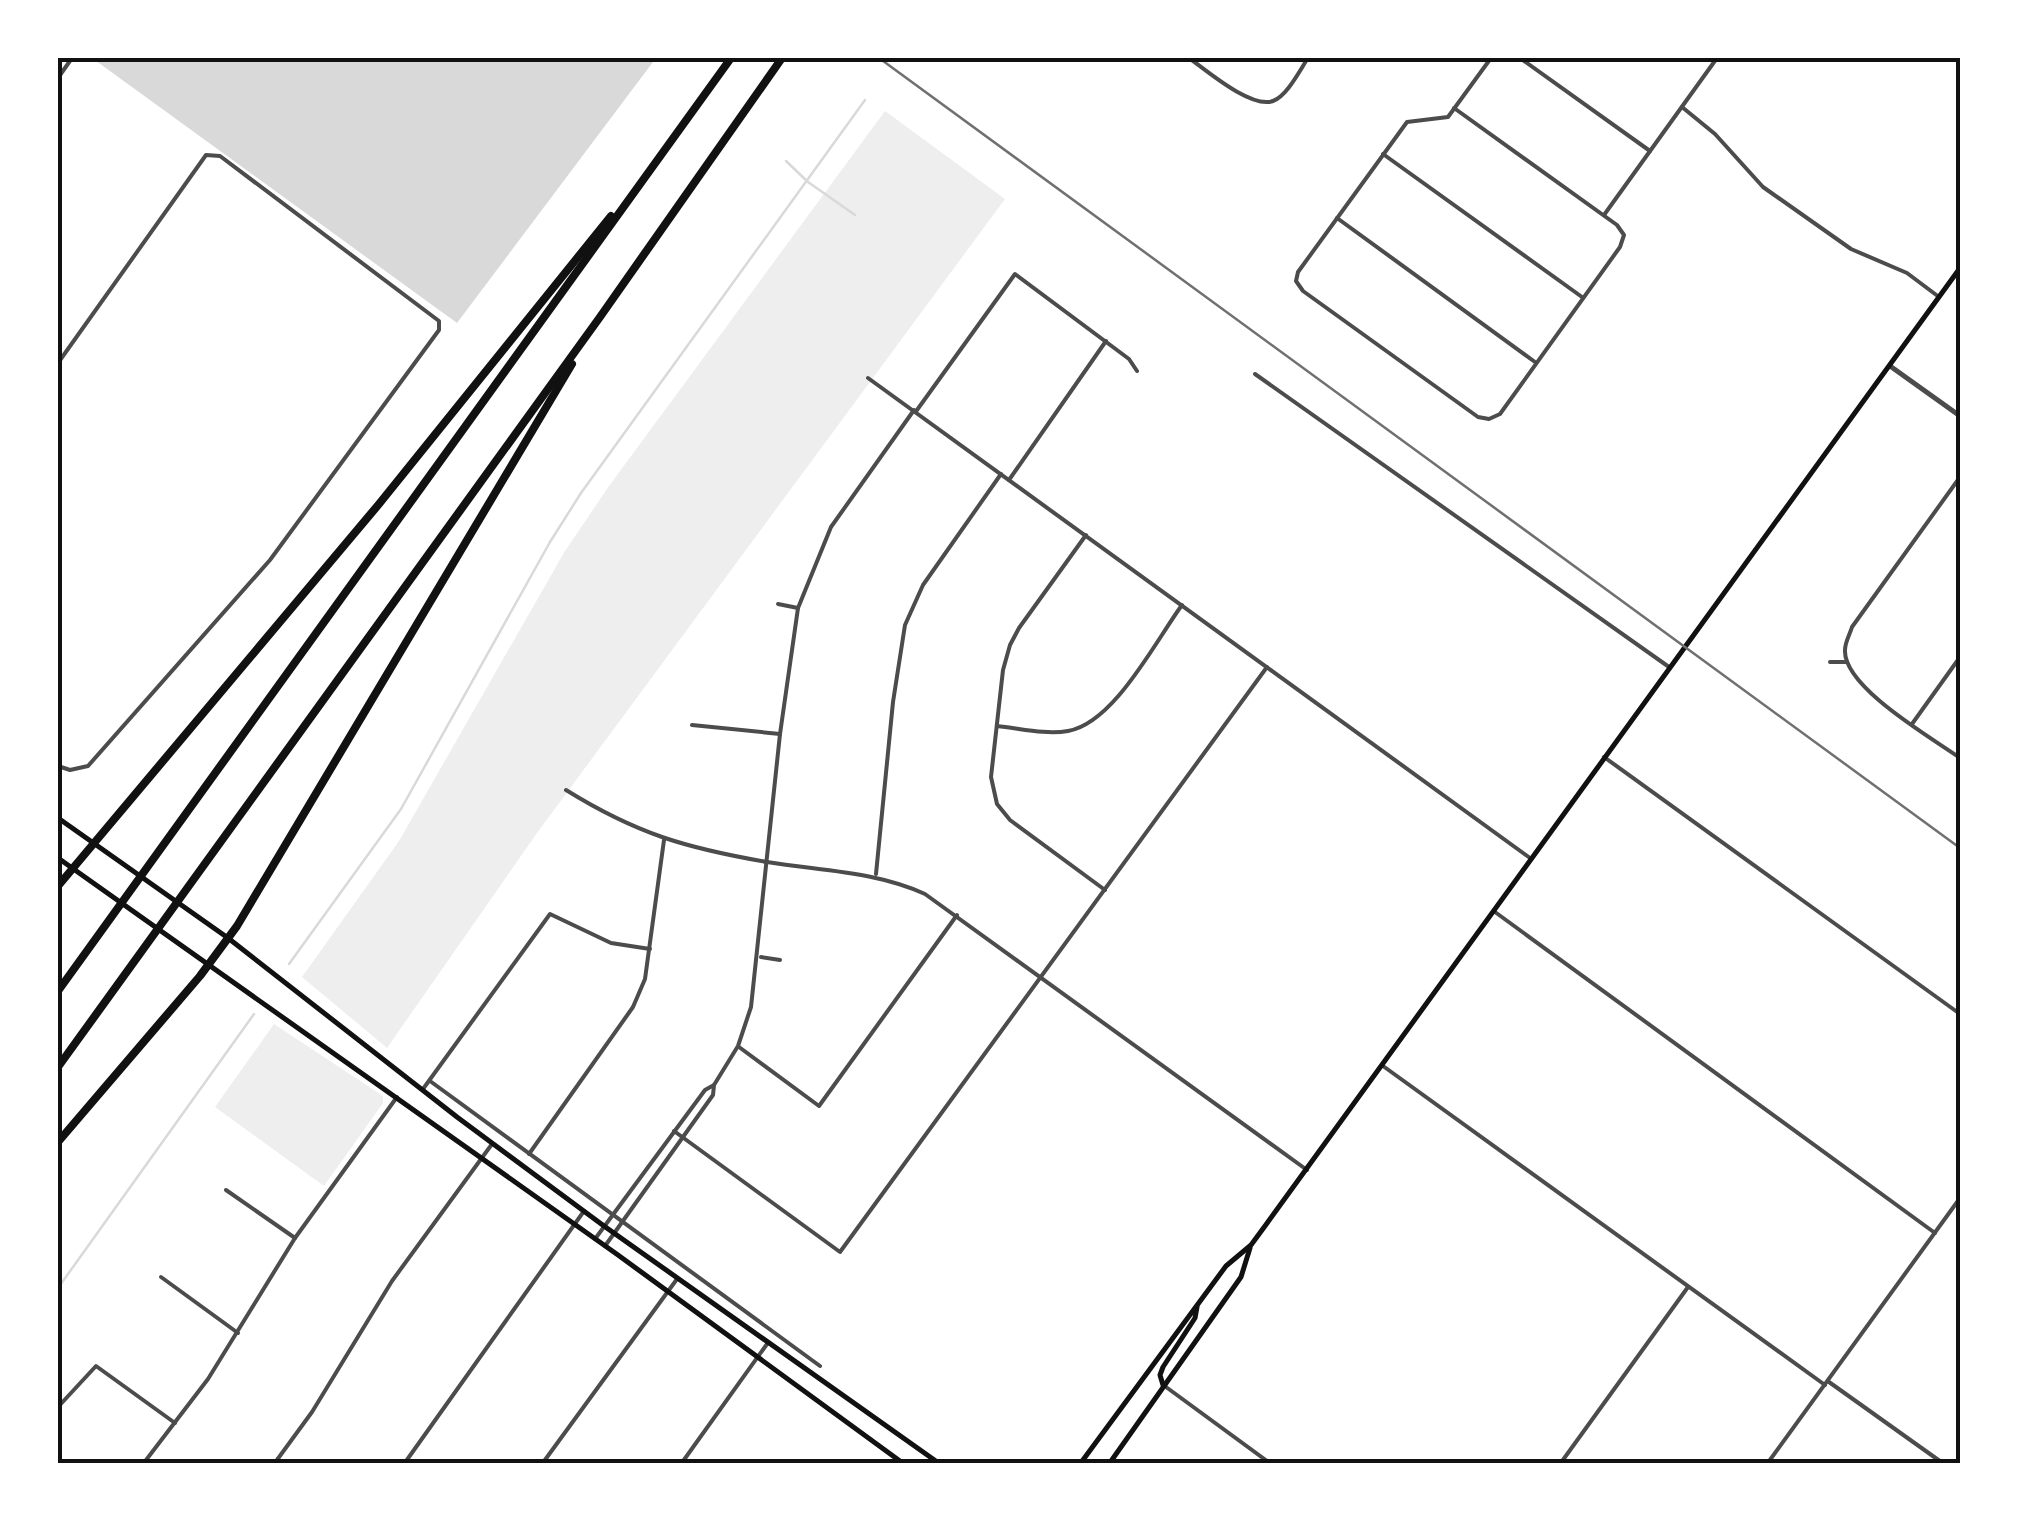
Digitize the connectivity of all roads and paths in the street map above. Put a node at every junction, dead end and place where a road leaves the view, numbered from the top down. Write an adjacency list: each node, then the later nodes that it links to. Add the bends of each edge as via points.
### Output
1 (72, 58): 9 (street)
2 (732, 58): 12 (highway)
3 (782, 58): 20 (highway)
4 (1189, 58): 5 (street, via 1250,99 1272,102)
5 (1308, 58)
6 (1491, 58): 11 (street)
7 (1520, 58): 13 (street)
8 (1717, 58): 10 (street)
9 (58, 78)
10 (1682, 107): 13 (street); 18 (street, via 1763,186 1851,248 1907,273)
11 (1454, 108): 14 (street, via 1448,117 1407,122); 15 (street)
12 (670, 142): 52 (highway, via 379,504); 68 (highway)
13 (1650, 151): 15 (street)
14 (1383, 154): 16 (street); 19 (street)
15 (1604, 215): 19 (street, via 1624,236)
16 (1337, 218): 22 (street); 22 (street, via 1298,272 1303,291 1478,417 1500,414)
17 (1960, 268): 18 (main road)
18 (1939, 297): 24 (main road)
19 (1583, 298): 22 (street)
20 (600, 317): 62 (highway); 72 (highway)
21 (1106, 341): 25 (street); 28 (street, via 1015,274); 32 (street)
22 (1536, 362)
23 (58, 364): 48 (street, via 206,156 220,156 439,321 439,330 270,560 88,766)
24 (1890, 366): 29 (street); 41 (main road)
25 (1137, 372)
26 (1255, 374): 41 (street)
27 (868, 378): 28 (street)
28 (915, 411): 30 (street); 36 (street, via 831,527)
29 (1960, 416)
30 (1001, 474): 32 (street); 57 (street, via 929,575 906,625)
31 (1960, 477): 39 (street, via 1852,627)
32 (1009, 480): 33 (street)
33 (1086, 536): 35 (street); 44 (street, via 1010,646)
34 (778, 604): 36 (street)
35 (1182, 606): 40 (street); 44 (street, via 1093,722 1060,732)
36 (798, 608): 45 (street)
37 (1960, 657): 42 (street)
38 (1830, 662): 39 (street)
39 (1847, 662): 42 (street, via 1865,688)
40 (1267, 668): 54 (street); 59 (street)
41 (1670, 668): 46 (main road)
42 (1912, 724): 47 (street)
43 (692, 725): 45 (street)
44 (995, 726): 59 (street, via 992,790 1002,812)
45 (780, 734): 55 (street)
46 (1604, 757): 54 (main road); 69 (street)
47 (1960, 758)
48 (58, 766)
49 (566, 790): 51 (street)
50 (58, 818): 52 (main road)
51 (664, 840): 55 (street); 63 (street)
52 (93, 842): 56 (highway); 62 (main road)
53 (58, 858): 56 (main road)
54 (1530, 858): 60 (main road)
55 (768, 862): 57 (street); 64 (street)
56 (71, 868): 58 (highway); 66 (main road)
57 (876, 876): 61 (street)
58 (58, 886)
59 (1105, 890): 67 (street)
60 (1492, 910): 71 (main road); 92 (street)
61 (957, 915): 67 (street); 70 (street, via 820,1106)
62 (228, 938): 66 (highway); 75 (main road)
63 (650, 949): 73 (street, via 611,942 550,914); 81 (street, via 645,979 624,1024)
64 (758, 956): 65 (street); 70 (street)
65 (780, 960)
66 (207, 966): 76 (main road); 79 (highway)
67 (1042, 978): 78 (street, via 840,1252); 83 (street)
68 (58, 991)
69 (1960, 1014)
70 (738, 1046): 74 (street)
71 (1382, 1065): 83 (main road); 99 (street)
72 (58, 1067)
73 (430, 1081): 75 (street); 81 (street)
74 (714, 1085): 77 (street); 78 (street)
75 (423, 1090): 80 (main road)
76 (397, 1097): 82 (main road); 93 (street)
77 (674, 1131): 78 (street); 87 (street)
78 (682, 1138): 88 (street)
79 (58, 1142)
80 (492, 1144): 82 (street); 86 (main road)
81 (528, 1156): 87 (street)
82 (482, 1158): 89 (main road); 111 (street, via 392,1281)
83 (1306, 1170): 96 (main road)
84 (226, 1190): 93 (street)
85 (1960, 1198): 92 (street)
86 (584, 1210): 89 (street); 90 (main road)
87 (611, 1216): 88 (street); 90 (street)
88 (621, 1223): 91 (street); 105 (street)
89 (574, 1224): 94 (main road); 112 (street)
90 (604, 1226): 91 (main road); 94 (street)
91 (614, 1233): 95 (street); 98 (main road)
92 (1935, 1233): 106 (street)
93 (295, 1238): 102 (street)
94 (595, 1238): 95 (main road)
95 (605, 1246): 100 (main road)
96 (1251, 1246): 101 (main road); 107 (main road, via 1241,1278)
97 (161, 1278): 102 (street)
98 (677, 1279): 100 (street); 103 (main road)
99 (1688, 1287): 106 (street); 120 (street)
100 (668, 1292): 104 (main road); 113 (street)
101 (1197, 1304): 107 (main road, via 1196,1318 1163,1367); 117 (main road)
102 (238, 1333): 109 (street)
103 (767, 1344): 104 (street); 116 (main road)
104 (758, 1357): 114 (street); 115 (main road)
105 (820, 1366)
106 (1826, 1383): 121 (street); 122 (street)
107 (1164, 1386): 118 (main road); 119 (street)
108 (58, 1407): 109 (street, via 96,1366)
109 (175, 1423): 110 (street)
110 (144, 1464)
111 (274, 1464)
112 (404, 1464)
113 (542, 1464)
114 (681, 1464)
115 (904, 1464)
116 (940, 1464)
117 (1080, 1464)
118 (1109, 1464)
119 (1272, 1464)
120 (1560, 1464)
121 (1767, 1464)
122 (1944, 1464)

